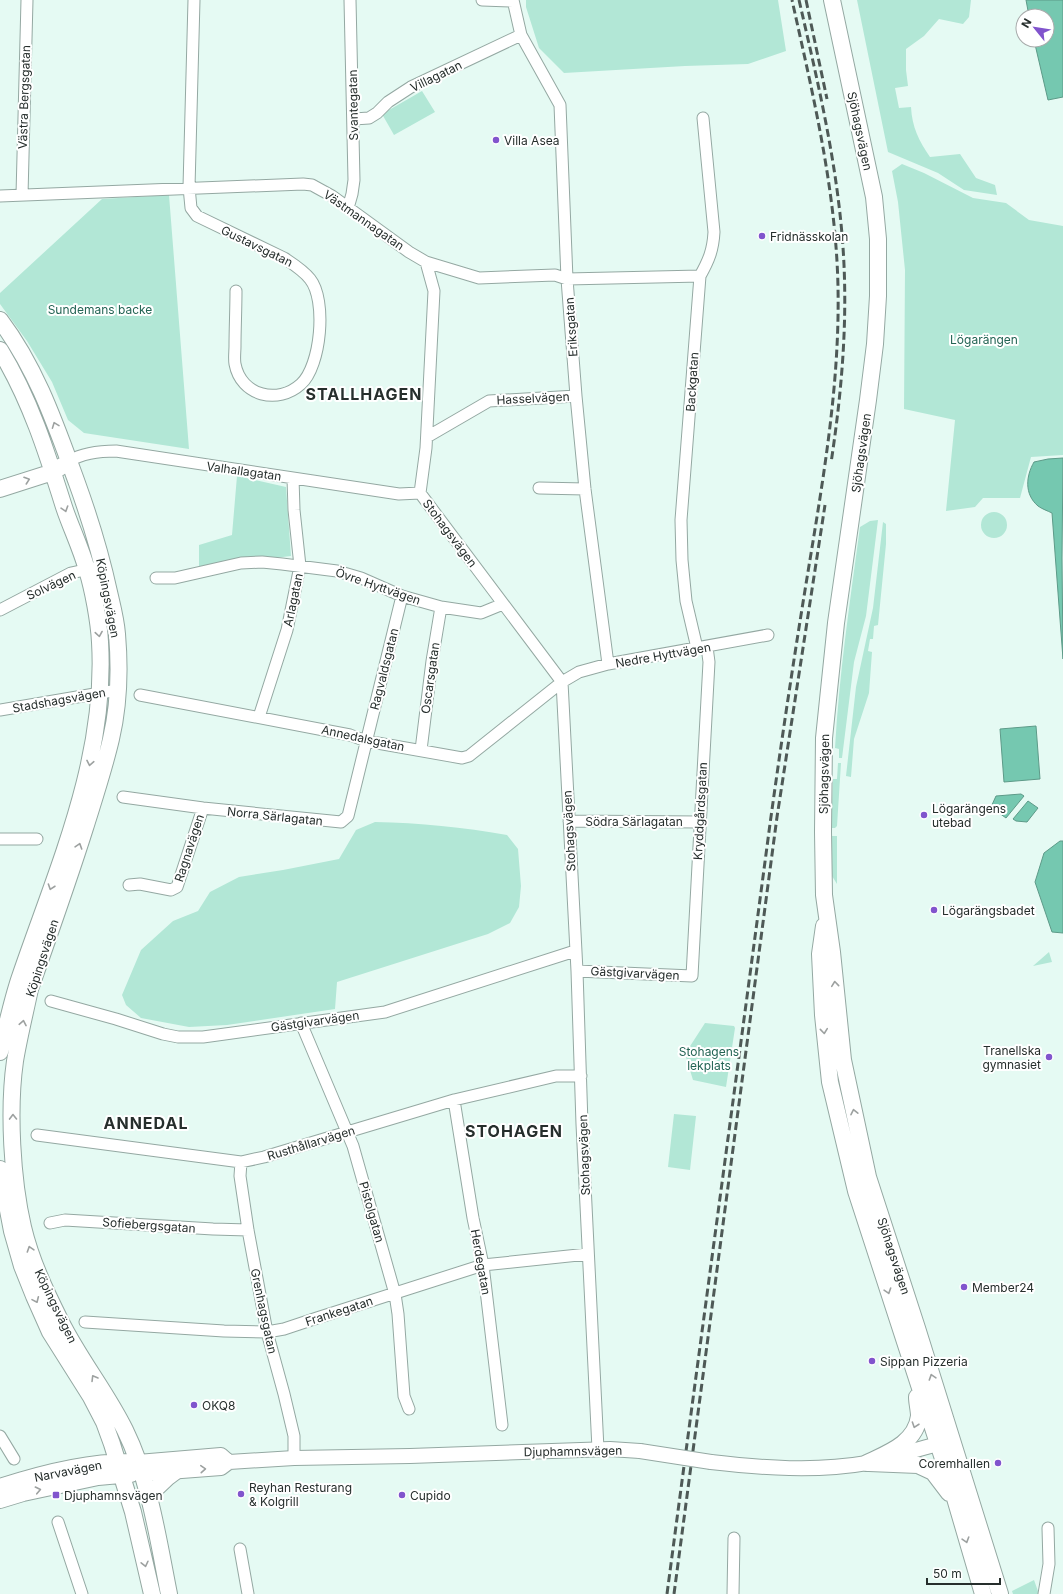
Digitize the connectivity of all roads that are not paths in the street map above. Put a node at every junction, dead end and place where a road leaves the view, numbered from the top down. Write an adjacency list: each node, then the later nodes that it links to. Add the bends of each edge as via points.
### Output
1 (27, 0): 11 (street, Västra Bergsgatan)
2 (194, 0): 10 (street, Gustavsgatan)
3 (350, 0): 9 (street, Svantegatan)
4 (482, 0): 6 (street)
5 (832, 0): 55 (main road, Sjöhagsvägen, via 874,197 878,239 878,296 875,344 836,623 824,738 823,832)
6 (513, 1): 7 (street, Eriksgatan)
7 (521, 34): 9 (street, Villagatan, via 411,87 369,118); 16 (street, Eriksgatan, via 560,105)
8 (703, 118): 15 (street, Backgatan, via 714,232 709,260)
9 (354, 119): 13 (street, Svantegatan, via 354,180)
10 (188, 187): 11 (street, Västmannagatan); 13 (street, Västmannagatan, via 312,185); 17 (street, Gustavsgatan, via 191,208 197,216 284,258 311,279 318,295 320,321 315,361 302,384 294,390 265,396 252,391 239,376 235,364)
11 (22, 194): 12 (street, Västmannagatan)
12 (0, 196)
13 (348, 208): 14 (street, Västmannagatan)
14 (426, 262): 16 (street, Västmannagatan, via 479,278 555,275); 21 (street, Stohagsvägen, via 434,291)
15 (700, 276): 16 (street, Västmannagatan); 38 (street, Backgatan, via 681,520 686,601)
16 (567, 279): 20 (street, Eriksgatan)
17 (236, 291)
18 (0, 320): 22 (main road, Köpingsvägen, one-way to 18, via 30,366)
19 (0, 350): 23 (main road, Köpingsvägen, via 19,383)
20 (576, 396): 21 (street, Hasselvägen, via 489,401); 27 (street, Eriksgatan)
21 (427, 437): 28 (street, Stohagsvägen)
22 (69, 461): 23 (main road); 24 (street, Valhallagatan, via 79,456 116,451); 29 (main road, Köpingsvägen)
23 (53, 472): 26 (main road, one-way to 23); 31 (main road, Köpingsvägen, one-way to 31)
24 (293, 478): 28 (street, Valhallagatan, via 399,494); 30 (street, Arlagatan)
25 (539, 488): 27 (street)
26 (0, 489)
27 (585, 489): 39 (street, Eriksgatan)
28 (420, 493): 34 (street, Stohagsvägen)
29 (103, 566): 31 (street, Solvägen); 41 (main road, Köpingsvägen, via 117,632)
30 (300, 566): 32 (street, Övre Hyttvägen, via 262,562 241,563 175,578); 33 (street, Övre Hyttvägen, via 337,571 361,578); 45 (street, Arlagatan, via 287,630)
31 (87, 569): 36 (street, Solvägen, via 71,573); 42 (main road, Köpingsvägen, one-way to 42, via 100,642)
32 (156, 578)
33 (402, 596): 35 (street, Övre Hyttvägen); 46 (street, Ragvaldsgatan)
34 (503, 604): 35 (street, Övre Hyttvägen, via 482,613); 40 (street, Stohagsvägen)
35 (441, 607): 47 (street, Oscarsgatan)
36 (0, 610)
37 (768, 635): 38 (street, Nedre Hyttvägen)
38 (702, 647): 39 (street, Nedre Hyttvägen); 51 (street, Kryddgårdsgatan, via 709,662)
39 (608, 664): 40 (street, Nedre Hyttvägen, via 579,672)
40 (562, 682): 47 (street, Annedalsgatan, via 469,756 455,758); 50 (street, Stohagsvägen)
41 (118, 690): 42 (street, Stadshagsvägen); 62 (main road, Köpingsvägen, one-way to 41, via 102,773 111,739)
42 (99, 693): 44 (street, Stadshagsvägen); 61 (main road, Köpingsvägen, one-way to 61, via 97,725 82,795 20,977)
43 (140, 695): 45 (street, Annedalsgatan)
44 (0, 710)
45 (259, 717): 46 (street, Annedalsgatan, via 350,735)
46 (366, 741): 47 (street, Annedalsgatan); 49 (street, Norra Särlagatan, via 348,816 341,822)
47 (421, 750)
48 (123, 797): 49 (street, Norra Särlagatan)
49 (202, 808): 54 (street, Ragnavägen, via 176,887 171,890 140,884)
50 (569, 820): 51 (street, Södra Särlagatan); 56 (street, Stohagsvägen)
51 (700, 822): 58 (street, Kryddgårdsgatan)
52 (0, 839): 53 (street)
53 (37, 839)
54 (129, 885)
55 (826, 908): 65 (main road, Sjöhagsvägen, one-way to 65, via 820,954 823,1015 830,1082); 68 (main road, Sjöhagsvägen, one-way to 55, via 843,1060)
56 (575, 951): 57 (street, Stohagsvägen); 60 (street, Gästgivarvägen, via 385,1012)
57 (577, 971): 58 (street, Gästgivarvägen); 63 (street, Stohagsvägen)
58 (692, 976)
59 (51, 1001): 60 (street, Gästgivarvägen, via 178,1037 203,1037)
60 (301, 1023): 66 (street, Pistolgatan)
61 (0, 1052)
62 (8, 1060): 89 (main road, Köpingsvägen, one-way to 62, via 125,1430 62,1324 39,1276 23,1228 14,1170 12,1093)
63 (581, 1076): 64 (street, Rusthållarvägen, via 556,1076); 73 (street, Stohagsvägen)
64 (454, 1100): 66 (street, Rusthållarvägen); 75 (street, Herdegatan)
65 (838, 1117): 68 (main road, via 853,1142); 74 (main road, Sjöhagsvägen, via 856,1191)
66 (348, 1132): 69 (street, Rusthållarvägen); 76 (street, Pistolgatan)
67 (37, 1135): 69 (street, Rusthållarvägen)
68 (862, 1151): 74 (main road, via 859,1165 874,1220); 83 (main road, Sjöhagsvägen, one-way to 68)
69 (240, 1162): 72 (street, Grenhagsgatan)
70 (0, 1169): 89 (main road, Köpingsvägen, one-way to 89, via 12,1231 34,1296 50,1332 92,1397 101,1405)
71 (50, 1223): 72 (street, Sofiebergsgatan, via 65,1220)
72 (248, 1230): 78 (street, Grenhagsgatan)
73 (588, 1254): 75 (street, Frankegatan); 84 (street, Stohagsvägen)
74 (876, 1254): 79 (main road, Sjöhagsvägen, one-way to 79)
75 (483, 1265): 76 (street, Frankegatan); 81 (street, Herdegatan)
76 (395, 1294): 78 (street, Frankegatan); 80 (street, Pistolgatan, via 404,1396)
77 (85, 1322): 78 (street, Frankegatan)
78 (267, 1332): 85 (street, Grenhagsgatan, via 294,1436)
79 (914, 1373): 83 (main road, Sjöhagsvägen); 88 (main road, one-way to 88, via 918,1416 912,1434 897,1448)
80 (409, 1409)
81 (502, 1425)
82 (0, 1436): 86 (street)
83 (945, 1442): 88 (street, Djuphamnsvägen); 96 (main road, Sjöhagsvägen); 108 (main road, via 972,1526 982,1538)
84 (598, 1449): 85 (street, Djuphamnsvägen); 88 (street, Djuphamnsvägen, bridge, via 640,1451 764,1468 829,1467)
85 (294, 1458): 87 (street, Djuphamnsvägen)
86 (14, 1459)
87 (228, 1462): 89 (street, Djuphamnsvägen, via 221,1455); 90 (street, Djuphamnsvägen, one-way to 87, via 221,1468)
88 (867, 1463): 96 (main road, via 918,1465 933,1472)
89 (130, 1468): 90 (street, Djuphamnsvägen); 91 (main road, Narvavägen); 92 (main road, Narvavägen, via 94,1464 20,1480); 93 (main road, Köpingsvägen); 95 (main road, Köpingsvägen); 101 (main road, via 135,1478 148,1537)
90 (176, 1471): 93 (main road)
91 (84, 1480): 94 (main road, Narvavägen, one-way to 91); 95 (main road, via 113,1485 119,1488)
92 (0, 1487)
93 (148, 1496): 101 (main road, Köpingsvägen)
94 (0, 1500)
95 (129, 1501): 103 (main road, Köpingsvägen, one-way to 103)
96 (955, 1502): 107 (main road, Sjöhagsvägen, one-way to 107)
97 (58, 1522): 102 (street)
98 (1048, 1528): 109 (street, via 1049,1564)
99 (734, 1538): 106 (street)
100 (240, 1549): 105 (street)
101 (160, 1551): 104 (main road, Köpingsvägen)
102 (82, 1594)
103 (152, 1594)
104 (169, 1594)
105 (248, 1594)
106 (733, 1594)
107 (982, 1594)
108 (1000, 1594)
109 (1044, 1594)

